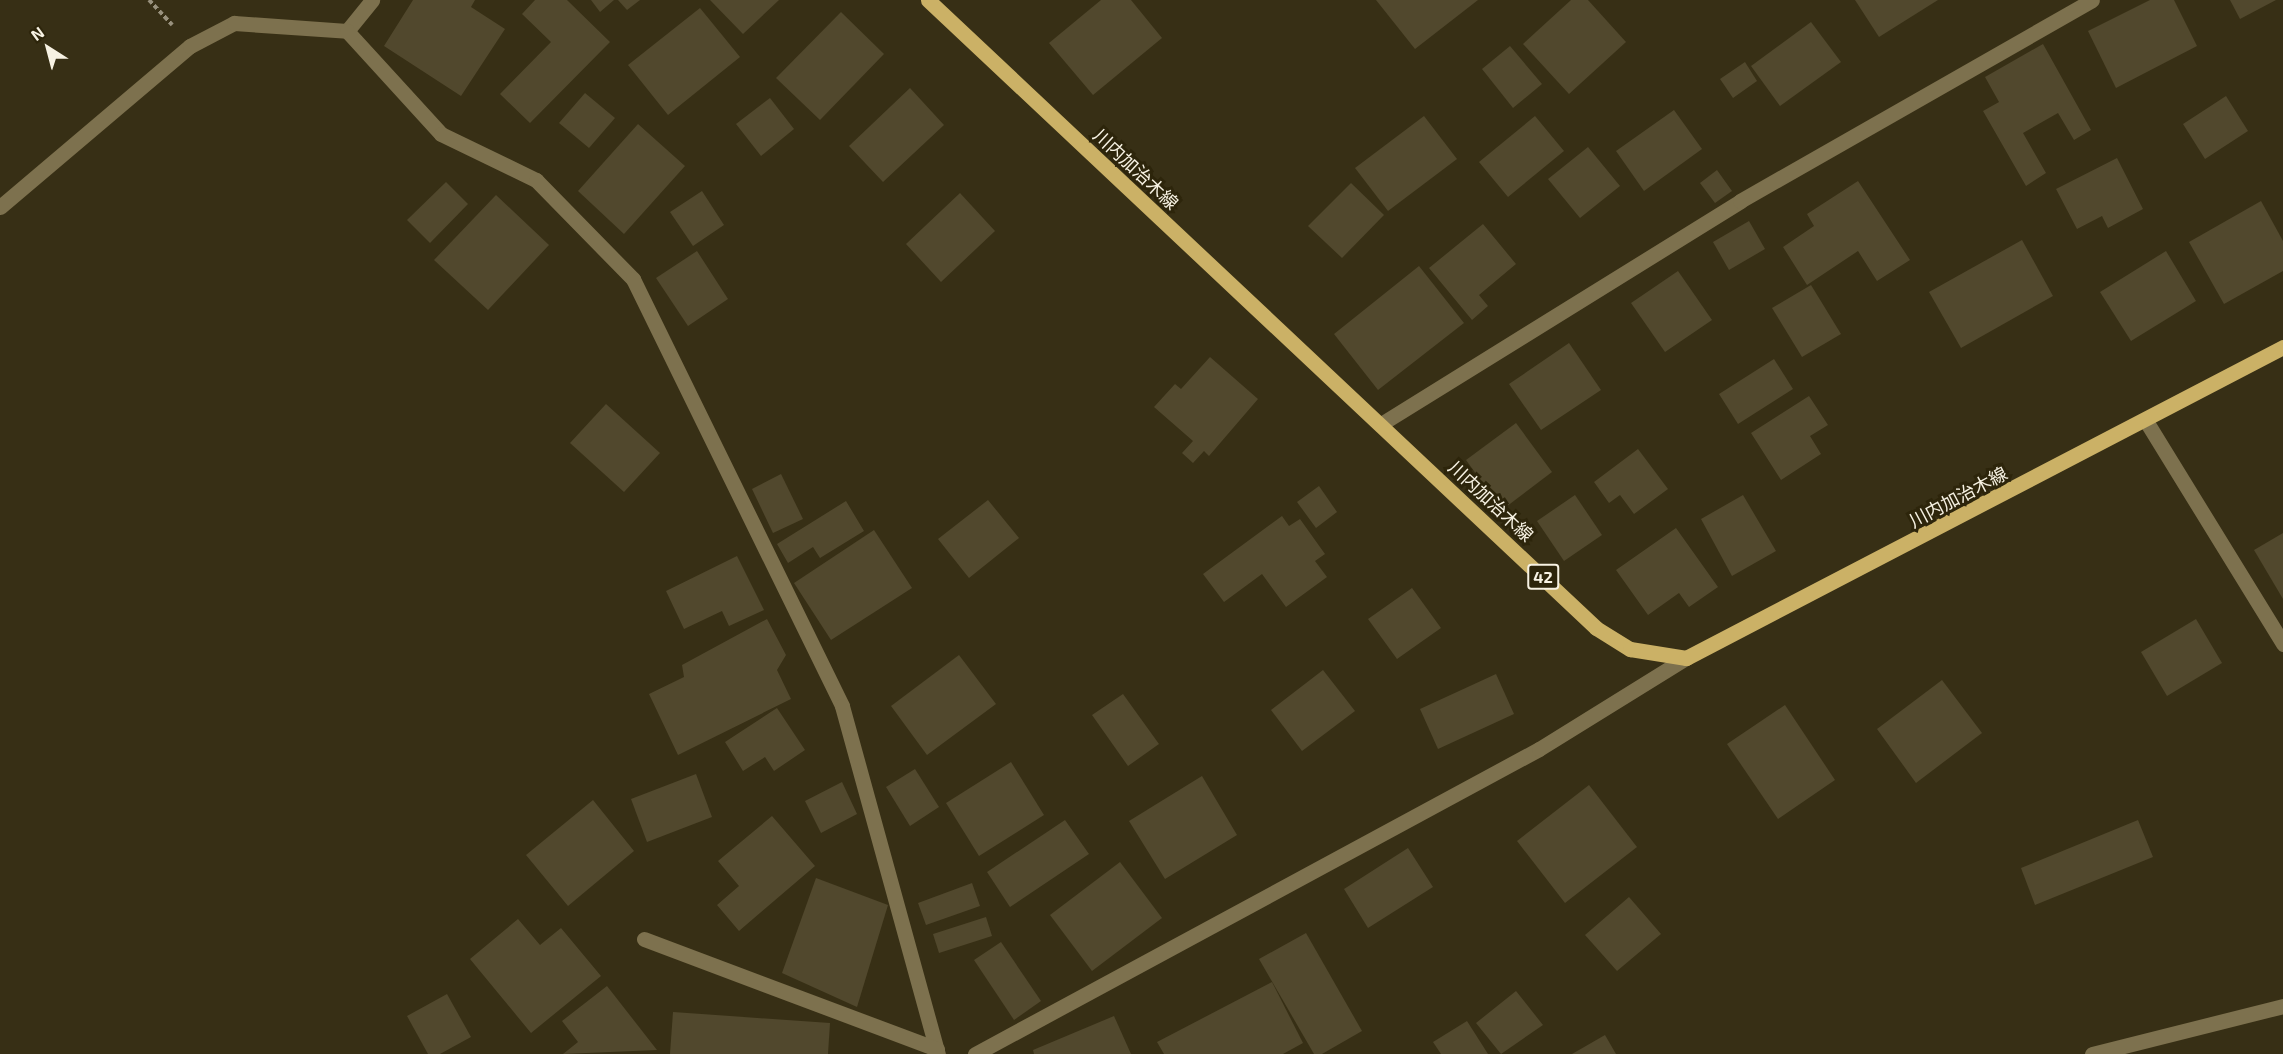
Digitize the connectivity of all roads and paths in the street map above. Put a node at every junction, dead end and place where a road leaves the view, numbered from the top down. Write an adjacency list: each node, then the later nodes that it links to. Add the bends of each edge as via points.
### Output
1 (372, 0): 4 (street)
2 (927, 0): 8 (main road, 川内加治木線 / 42)
3 (2092, 0): 8 (street, via 1740,201)
4 (347, 31): 5 (street, via 234,22 190,46); 13 (street, via 441,134 536,180 633,279 842,706)
5 (0, 207)
6 (2283, 347): 7 (main road, 川内加治木線)
7 (2146, 421): 9 (street); 10 (main road, 川内加治木線)
8 (1381, 424): 10 (main road, 川内加治木線 / 42, via 1596,628 1630,649)
9 (2283, 644)
10 (1686, 658): 14 (street, via 1539,749)
11 (644, 939): 13 (street)
12 (2283, 1005): 15 (street)
13 (938, 1051)
14 (975, 1054)
15 (2092, 1054)

